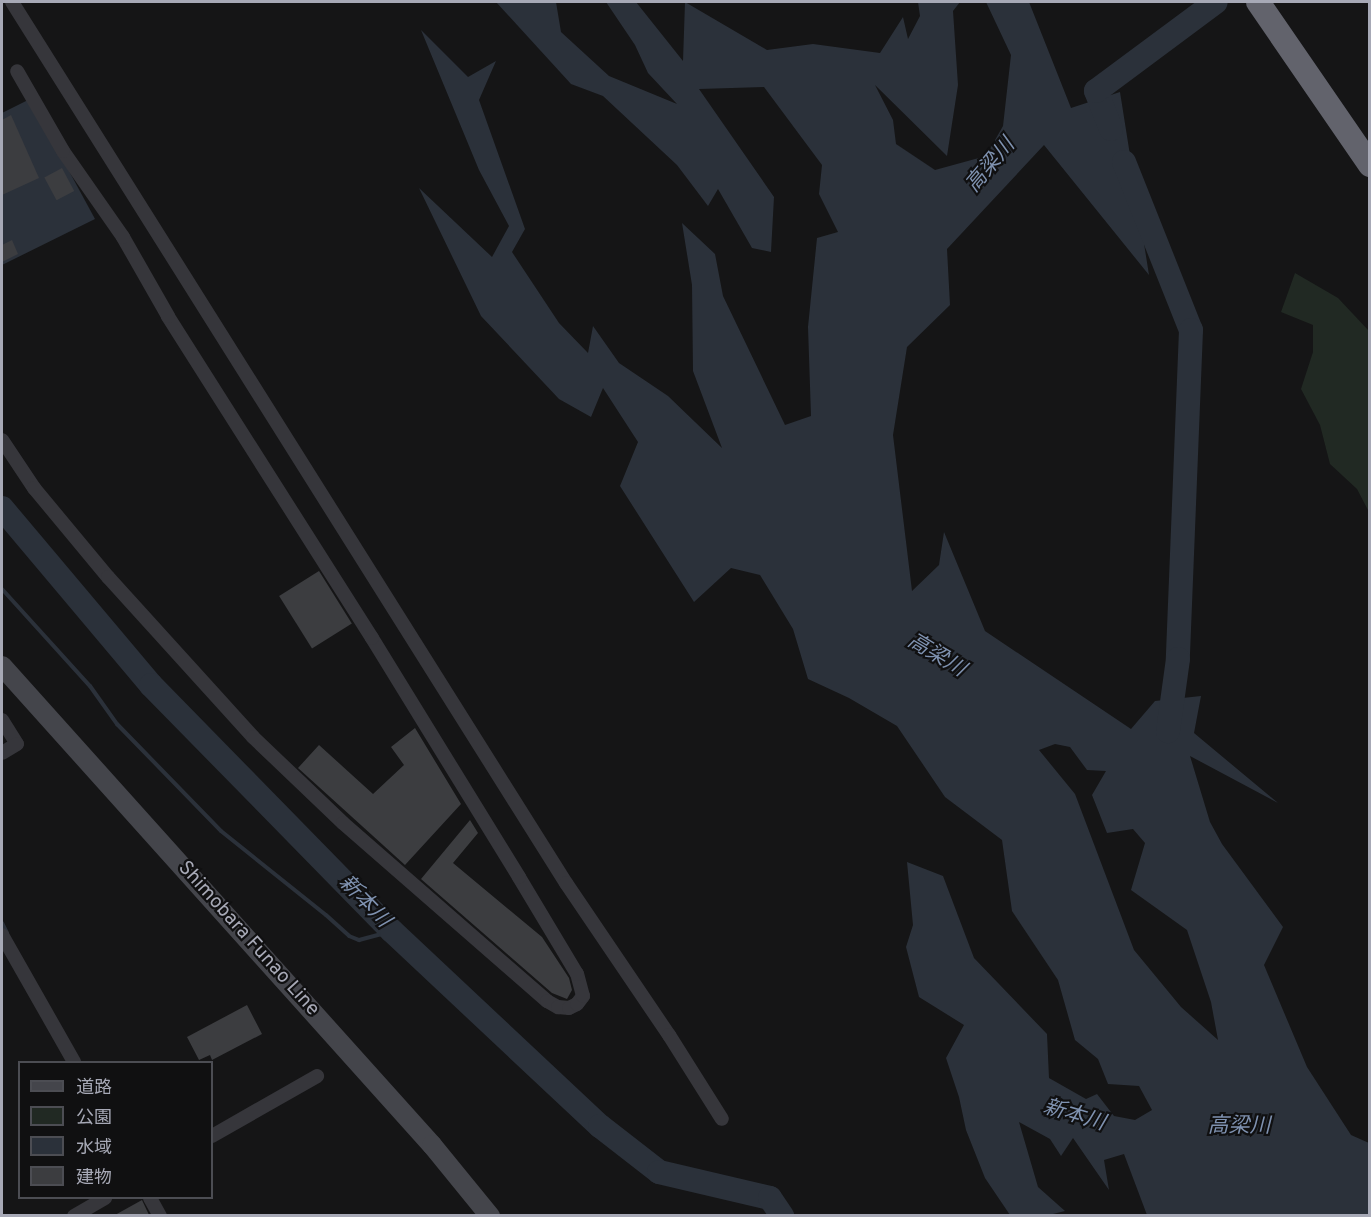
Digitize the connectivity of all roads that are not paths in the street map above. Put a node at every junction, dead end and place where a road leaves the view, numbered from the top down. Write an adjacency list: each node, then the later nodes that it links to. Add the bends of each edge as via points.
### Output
1 (12, 2): 12 (street, via 566,883)
2 (1258, 2): 4 (highway)
3 (17, 71): 5 (street, via 63,151 123,237 168,316 519,877 577,974 583,996 577,1004 558,1007 547,1001 343,823 253,736 108,577 34,488)
4 (1370, 165)
5 (2, 440)
6 (2, 666): 18 (main road, Shimobara Funao Line, via 432,1145)
7 (2, 720): 8 (street, via 17,744)
8 (2, 753)
9 (2, 935): 10 (street)
10 (73, 1061)
11 (317, 1076): 13 (street)
12 (722, 1119)
13 (213, 1135)
14 (102, 1199): 16 (street)
15 (151, 1199): 17 (street)
16 (74, 1215)
17 (160, 1215)
18 (490, 1215)

